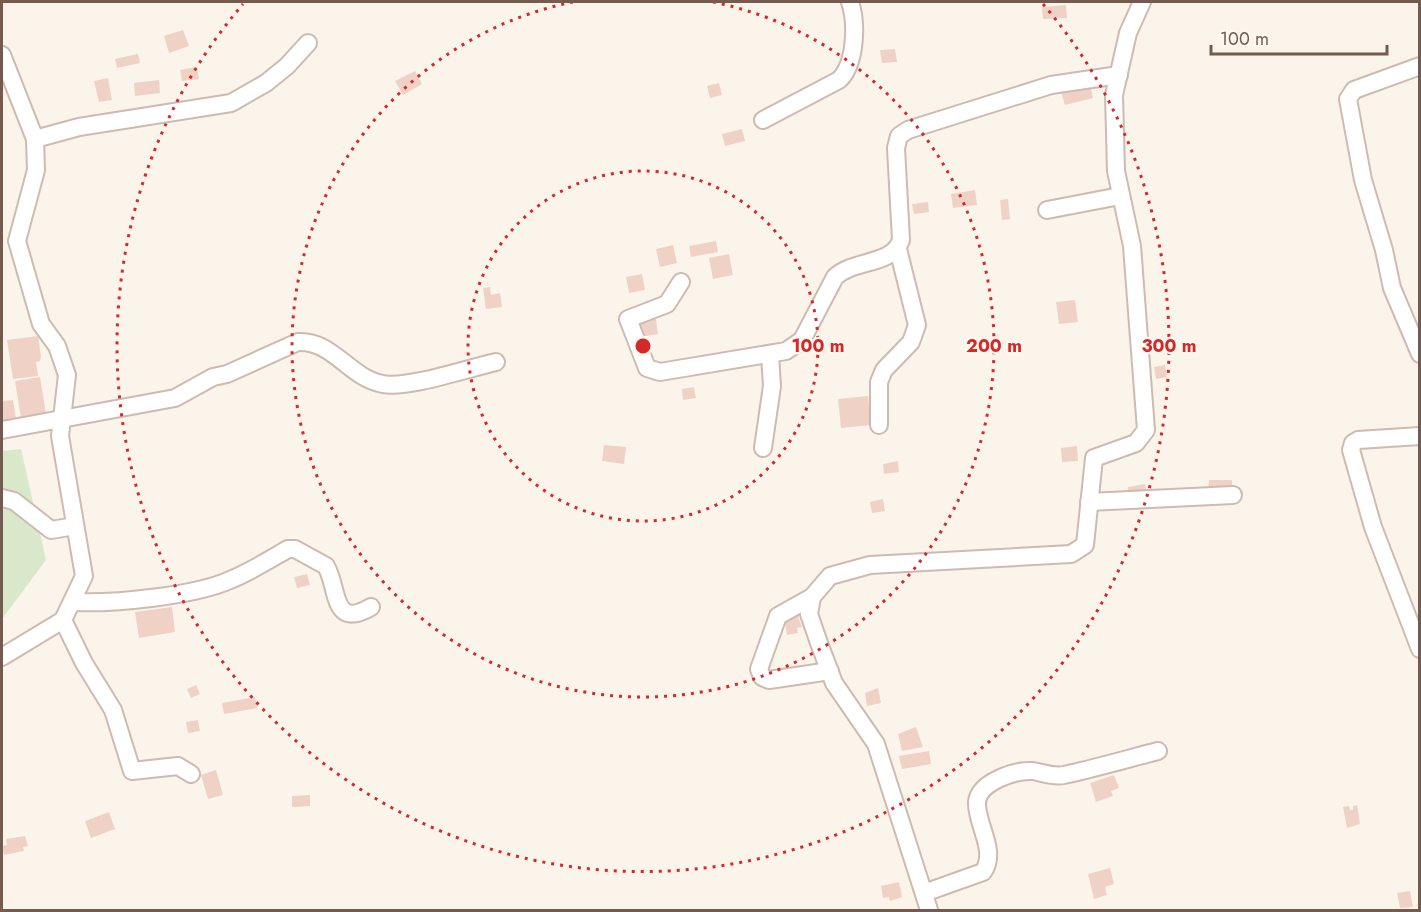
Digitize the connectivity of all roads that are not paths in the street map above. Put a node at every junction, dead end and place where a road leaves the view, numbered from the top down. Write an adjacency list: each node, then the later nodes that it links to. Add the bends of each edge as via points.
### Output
1 (850, 2): 7 (street, via 854,18 847,72)
2 (1142, 2): 6 (street, via 1128,33)
3 (308, 44): 8 (street, via 273,78 231,103 79,127)
4 (2, 55): 8 (street)
5 (1419, 66): 13 (street, via 1354,90 1348,99 1363,180 1392,288)
6 (1119, 75): 9 (street, via 1114,95); 11 (street, via 1051,85 898,136)
7 (763, 120)
8 (35, 139): 16 (street, via 36,170 17,241 41,324 57,346 67,375)
9 (1120, 196): 10 (street); 23 (street, via 1132,246 1146,430 1136,443 1094,458)
10 (1047, 210)
11 (898, 249): 14 (street, via 891,255 842,270 796,346); 17 (street, via 918,325 911,342 884,370 879,382)
12 (681, 282): 14 (street, via 667,304 628,319 647,368 660,372)
13 (1419, 354)
14 (770, 355): 20 (street, via 772,386)
15 (496, 362): 16 (street, via 384,385 366,379 323,345 298,342 213,377 176,398)
16 (62, 420): 18 (street); 24 (street, via 60,436)
17 (879, 425)
18 (2, 430)
19 (1419, 436): 29 (street, via 1358,440 1352,450 1373,527)
20 (763, 448)
21 (1233, 495): 23 (street)
22 (2, 498): 24 (street, via 14,501 51,530)
23 (1089, 502): 25 (street, via 1085,545 1071,554 870,565 830,576)
24 (75, 526): 26 (street, via 84,576)
25 (812, 597): 31 (street, via 809,614); 31 (street, via 778,616 759,669 762,677 769,680)
26 (74, 602): 27 (street, via 120,602 213,586 295,549 326,566 344,611 359,614); 28 (street)
27 (371, 607)
28 (63, 620): 30 (street); 33 (street, via 113,710 132,771 178,766)
29 (1419, 648)
30 (2, 657)
31 (830, 670): 34 (street, via 845,703 876,744)
32 (1158, 751): 34 (street, via 1062,776 1018,772 984,786 977,807 988,865 983,872)
33 (191, 774)
34 (924, 893): 35 (street)
35 (930, 910)

